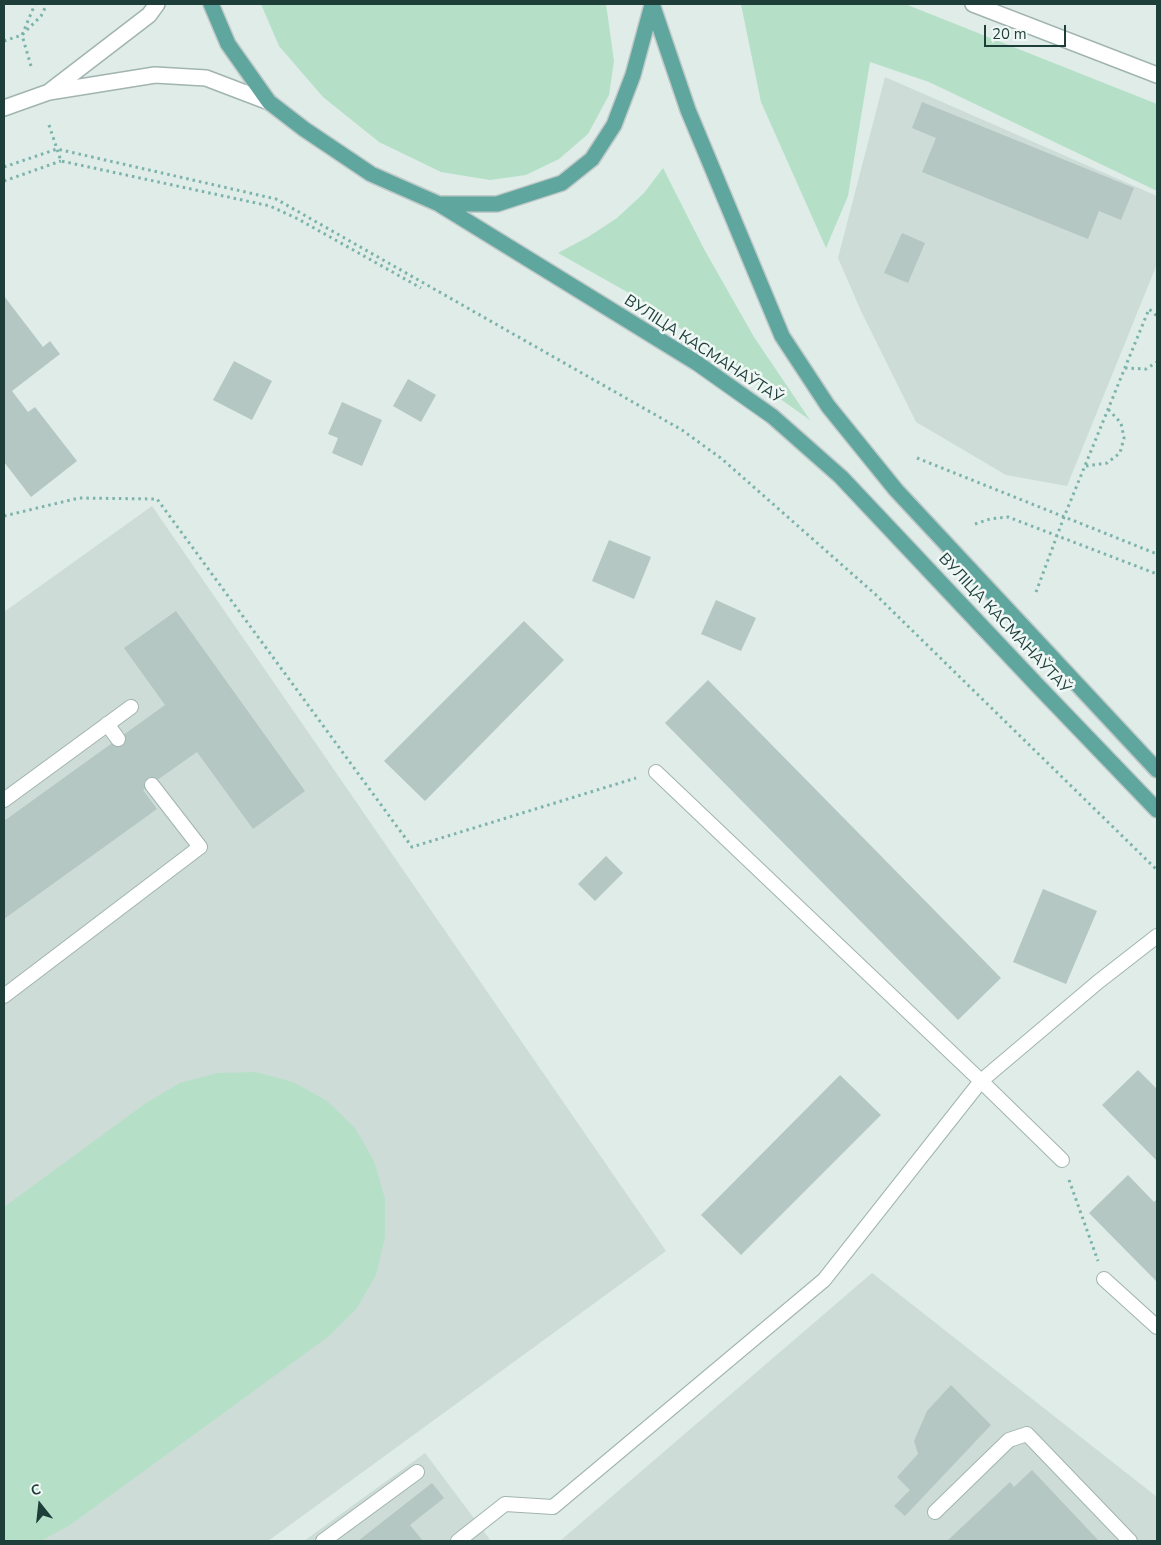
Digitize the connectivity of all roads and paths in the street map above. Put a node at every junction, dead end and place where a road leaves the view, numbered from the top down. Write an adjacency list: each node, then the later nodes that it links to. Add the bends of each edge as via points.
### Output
1 (34, 4): 7 (path)
2 (47, 4): 7 (path, via 41,16)
3 (157, 4): 11 (street, via 149,15)
4 (211, 4): 12 (main road, ВУЛІЦА КАСМАНАЎТАЎ, via 228,44)
5 (652, 4): 19 (main road, via 633,75 614,125 592,159 562,183 496,204); 37 (main road, ВУЛІЦА КАСМАНАЎТАЎ, via 688,110 782,336 828,406 896,490)
6 (973, 4): 10 (street)
7 (22, 35): 8 (path); 9 (path)
8 (4, 41)
9 (32, 66)
10 (1157, 75)
11 (49, 92): 12 (street, via 155,75 206,78); 13 (street)
12 (269, 102): 19 (main road, ВУЛІЦА КАСМАНАЎТАЎ, via 371,174)
13 (4, 108)
14 (49, 125): 15 (path)
15 (57, 150): 16 (path); 17 (path); 42 (path, via 276,199 682,430 722,459 876,594)
16 (61, 161): 18 (path); 20 (path, via 270,206)
17 (4, 167)
18 (4, 181)
19 (439, 204): 41 (main road, ВУЛІЦА КАСМАНАЎТАЎ, via 697,363 772,416 841,477)
20 (421, 288)
21 (1157, 316): 23 (path, via 1149,309)
22 (1157, 362): 23 (path, via 1146,370)
23 (1125, 368): 24 (path)
24 (1108, 409): 26 (path); 26 (path, via 1121,423 1124,438 1120,453 1107,463)
25 (917, 458): 28 (path)
26 (1085, 466): 28 (path)
27 (4, 516): 38 (path, via 79,498 157,499 412,847)
28 (1064, 517): 30 (path); 31 (path)
29 (975, 524): 30 (path, via 1008,517)
30 (1058, 535): 32 (path); 33 (path)
31 (1157, 554)
32 (1157, 574)
33 (1036, 592)
34 (131, 707): 35 (lane)
35 (107, 724): 36 (lane); 40 (lane)
36 (118, 739)
37 (1157, 770)
38 (656, 772): 45 (lane)
39 (152, 784): 44 (lane, via 200,848)
40 (4, 800)
41 (1157, 810)
42 (1157, 870)
43 (1157, 936): 45 (lane)
44 (4, 996)
45 (981, 1080): 46 (lane); 52 (lane, via 824,1280 553,1507 505,1504)
46 (1062, 1160): 47 (path)
47 (1104, 1279): 48 (lane)
48 (1157, 1327)
49 (417, 1472): 51 (lane)
50 (935, 1512): 53 (lane, via 1009,1440 1027,1434)
51 (323, 1541)
52 (458, 1541)
53 (1130, 1541)

